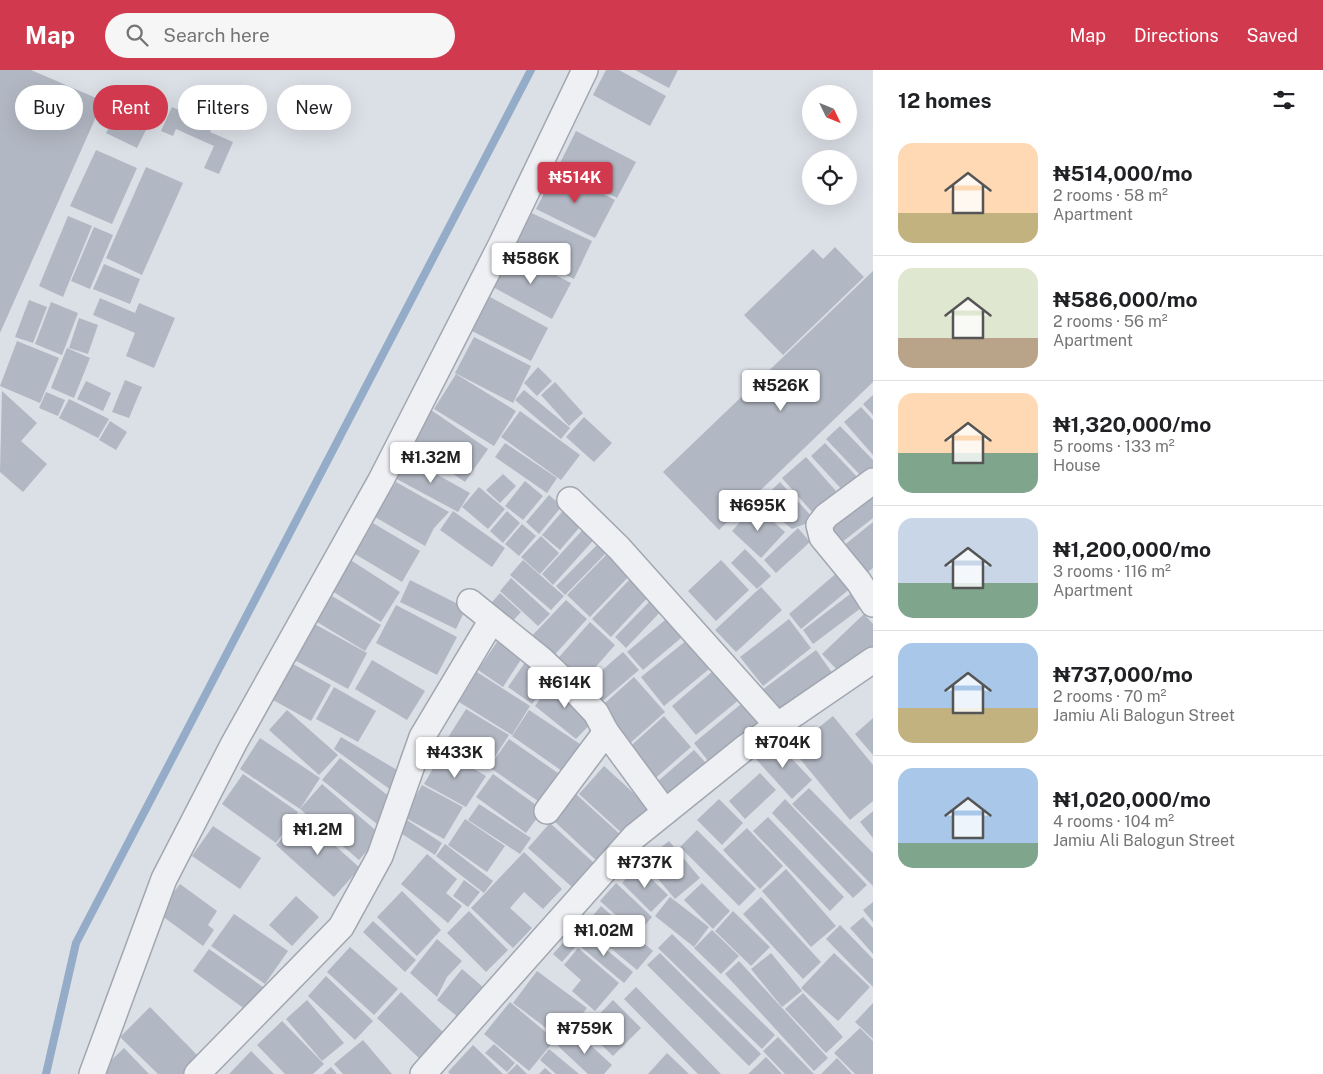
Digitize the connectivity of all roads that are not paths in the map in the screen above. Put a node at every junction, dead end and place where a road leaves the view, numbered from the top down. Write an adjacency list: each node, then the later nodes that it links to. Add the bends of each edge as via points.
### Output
1 (585, 70): 12 (street, via 501,245 380,480 234,743 164,879)
2 (873, 481): 5 (street, via 826,516 819,525 822,538)
3 (570, 500): 8 (street, via 619,548)
4 (470, 602): 6 (street)
5 (873, 604)
6 (492, 620): 9 (street, via 578,694 596,713); 13 (street, via 422,737 380,856 341,927)
7 (870, 663): 8 (street)
8 (778, 726): 11 (street, via 746,747)
9 (606, 732): 10 (street); 11 (street)
10 (548, 811)
11 (665, 812): 14 (street, via 634,837)
12 (92, 1074)
13 (197, 1074)
14 (423, 1074)

